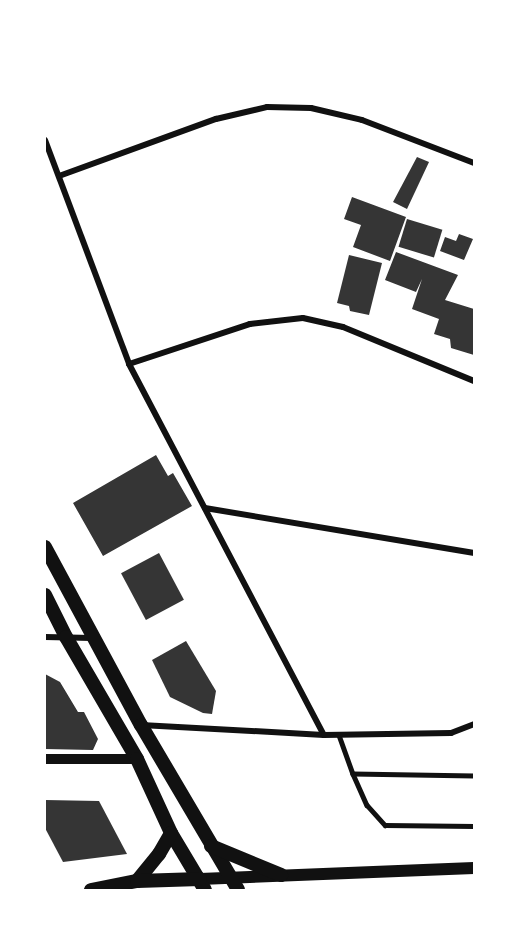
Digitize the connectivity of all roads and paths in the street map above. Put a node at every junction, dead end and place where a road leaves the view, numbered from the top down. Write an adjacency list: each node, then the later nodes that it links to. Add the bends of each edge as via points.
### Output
1 (45, 140): 3 (street)
2 (474, 163): 3 (street, via 362,120 310,108 267,107 216,119)
3 (58, 176): 4 (street)
4 (129, 364): 5 (street, via 250,324 303,318 343,327); 6 (street)
5 (474, 381)
6 (205, 508): 8 (street); 15 (street)
7 (45, 547): 12 (main road)
8 (474, 553)
9 (45, 595): 11 (main road)
10 (45, 637): 11 (street)
11 (66, 637): 12 (street); 18 (main road)
12 (94, 638): 14 (main road)
13 (474, 724): 16 (street, via 451,733)
14 (141, 725): 15 (street); 23 (main road)
15 (324, 735): 16 (street)
16 (339, 735): 19 (lane)
17 (45, 759): 18 (street)
18 (137, 759): 22 (main road)
19 (353, 774): 20 (lane); 21 (lane, via 367,805 385,825)
20 (474, 776)
21 (474, 826)
22 (171, 833): 26 (main road); 28 (main road)
23 (211, 846): 25 (main road); 27 (main road)
24 (474, 868): 25 (main road)
25 (281, 875): 27 (main road)
26 (137, 881): 28 (main road); 29 (main road)
27 (234, 884): 28 (main road)
28 (202, 885)
29 (91, 890)

